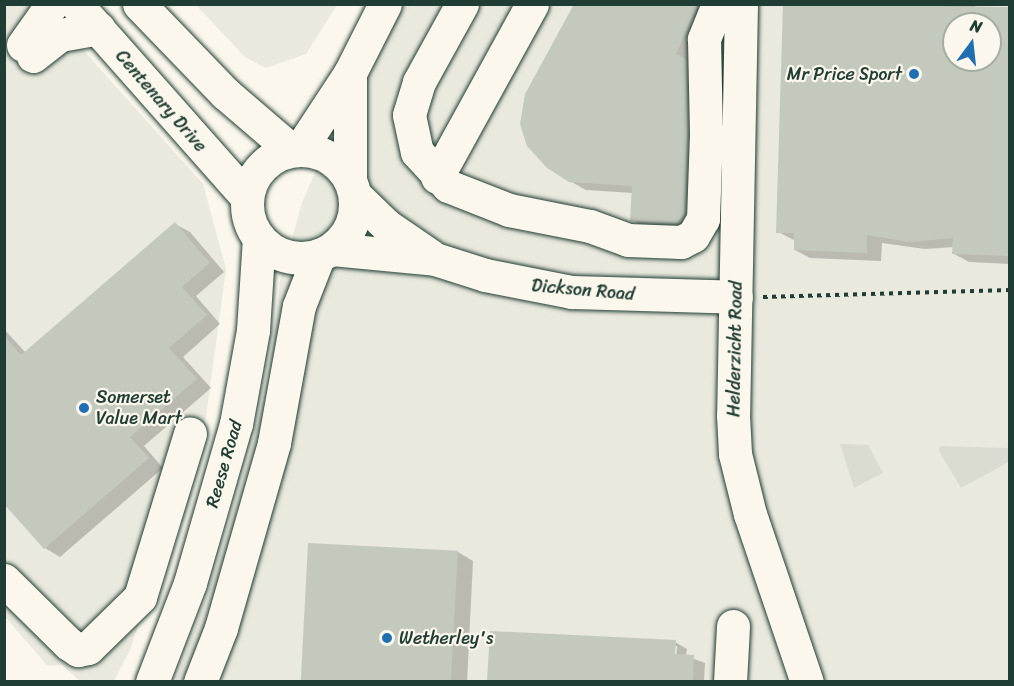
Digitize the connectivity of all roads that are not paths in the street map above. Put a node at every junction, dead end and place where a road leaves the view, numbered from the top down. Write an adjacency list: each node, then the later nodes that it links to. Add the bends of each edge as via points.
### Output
1 (52, 4): 9 (street, via 28,51 60,35)
2 (76, 4): 9 (street, Centenary Drive)
3 (139, 4): 12 (street, via 226,94)
4 (385, 4): 10 (street)
5 (462, 4): 14 (street, via 419,82 409,115 417,152)
6 (532, 4): 14 (street)
7 (718, 4): 11 (street, via 704,39)
8 (741, 4): 13 (street, Helderzicht Road)
9 (98, 28): 16 (street, Centenary Drive)
10 (350, 73): 12 (street); 15 (street)
11 (706, 134): 13 (street); 14 (street, via 703,219 693,236 681,242 640,243 590,226 509,210 469,196)
12 (295, 150): 15 (street, via 329,157); 16 (street, via 265,163 253,179)
13 (741, 160): 20 (street, Helderzicht Road)
14 (437, 177)
15 (352, 187): 18 (street, via 352,225); 19 (street, Dickson Road, via 387,226)
16 (247, 197): 17 (street, via 248,215)
17 (259, 238): 18 (street, via 286,256); 24 (street, Reese Road, via 253,330 236,424 190,583)
18 (325, 252): 19 (street, Dickson Road); 25 (street, via 299,306 274,443 221,628)
19 (435, 259): 20 (street, Dickson Road, via 485,275 572,292)
20 (736, 297): 27 (street, Helderzicht Road, via 735,454 750,514)
21 (190, 433): 22 (street, via 140,597 88,648 78,650 69,644)
22 (4, 580)
23 (733, 626): 26 (street)
24 (152, 681)
25 (200, 681)
26 (730, 681)
27 (807, 681)

